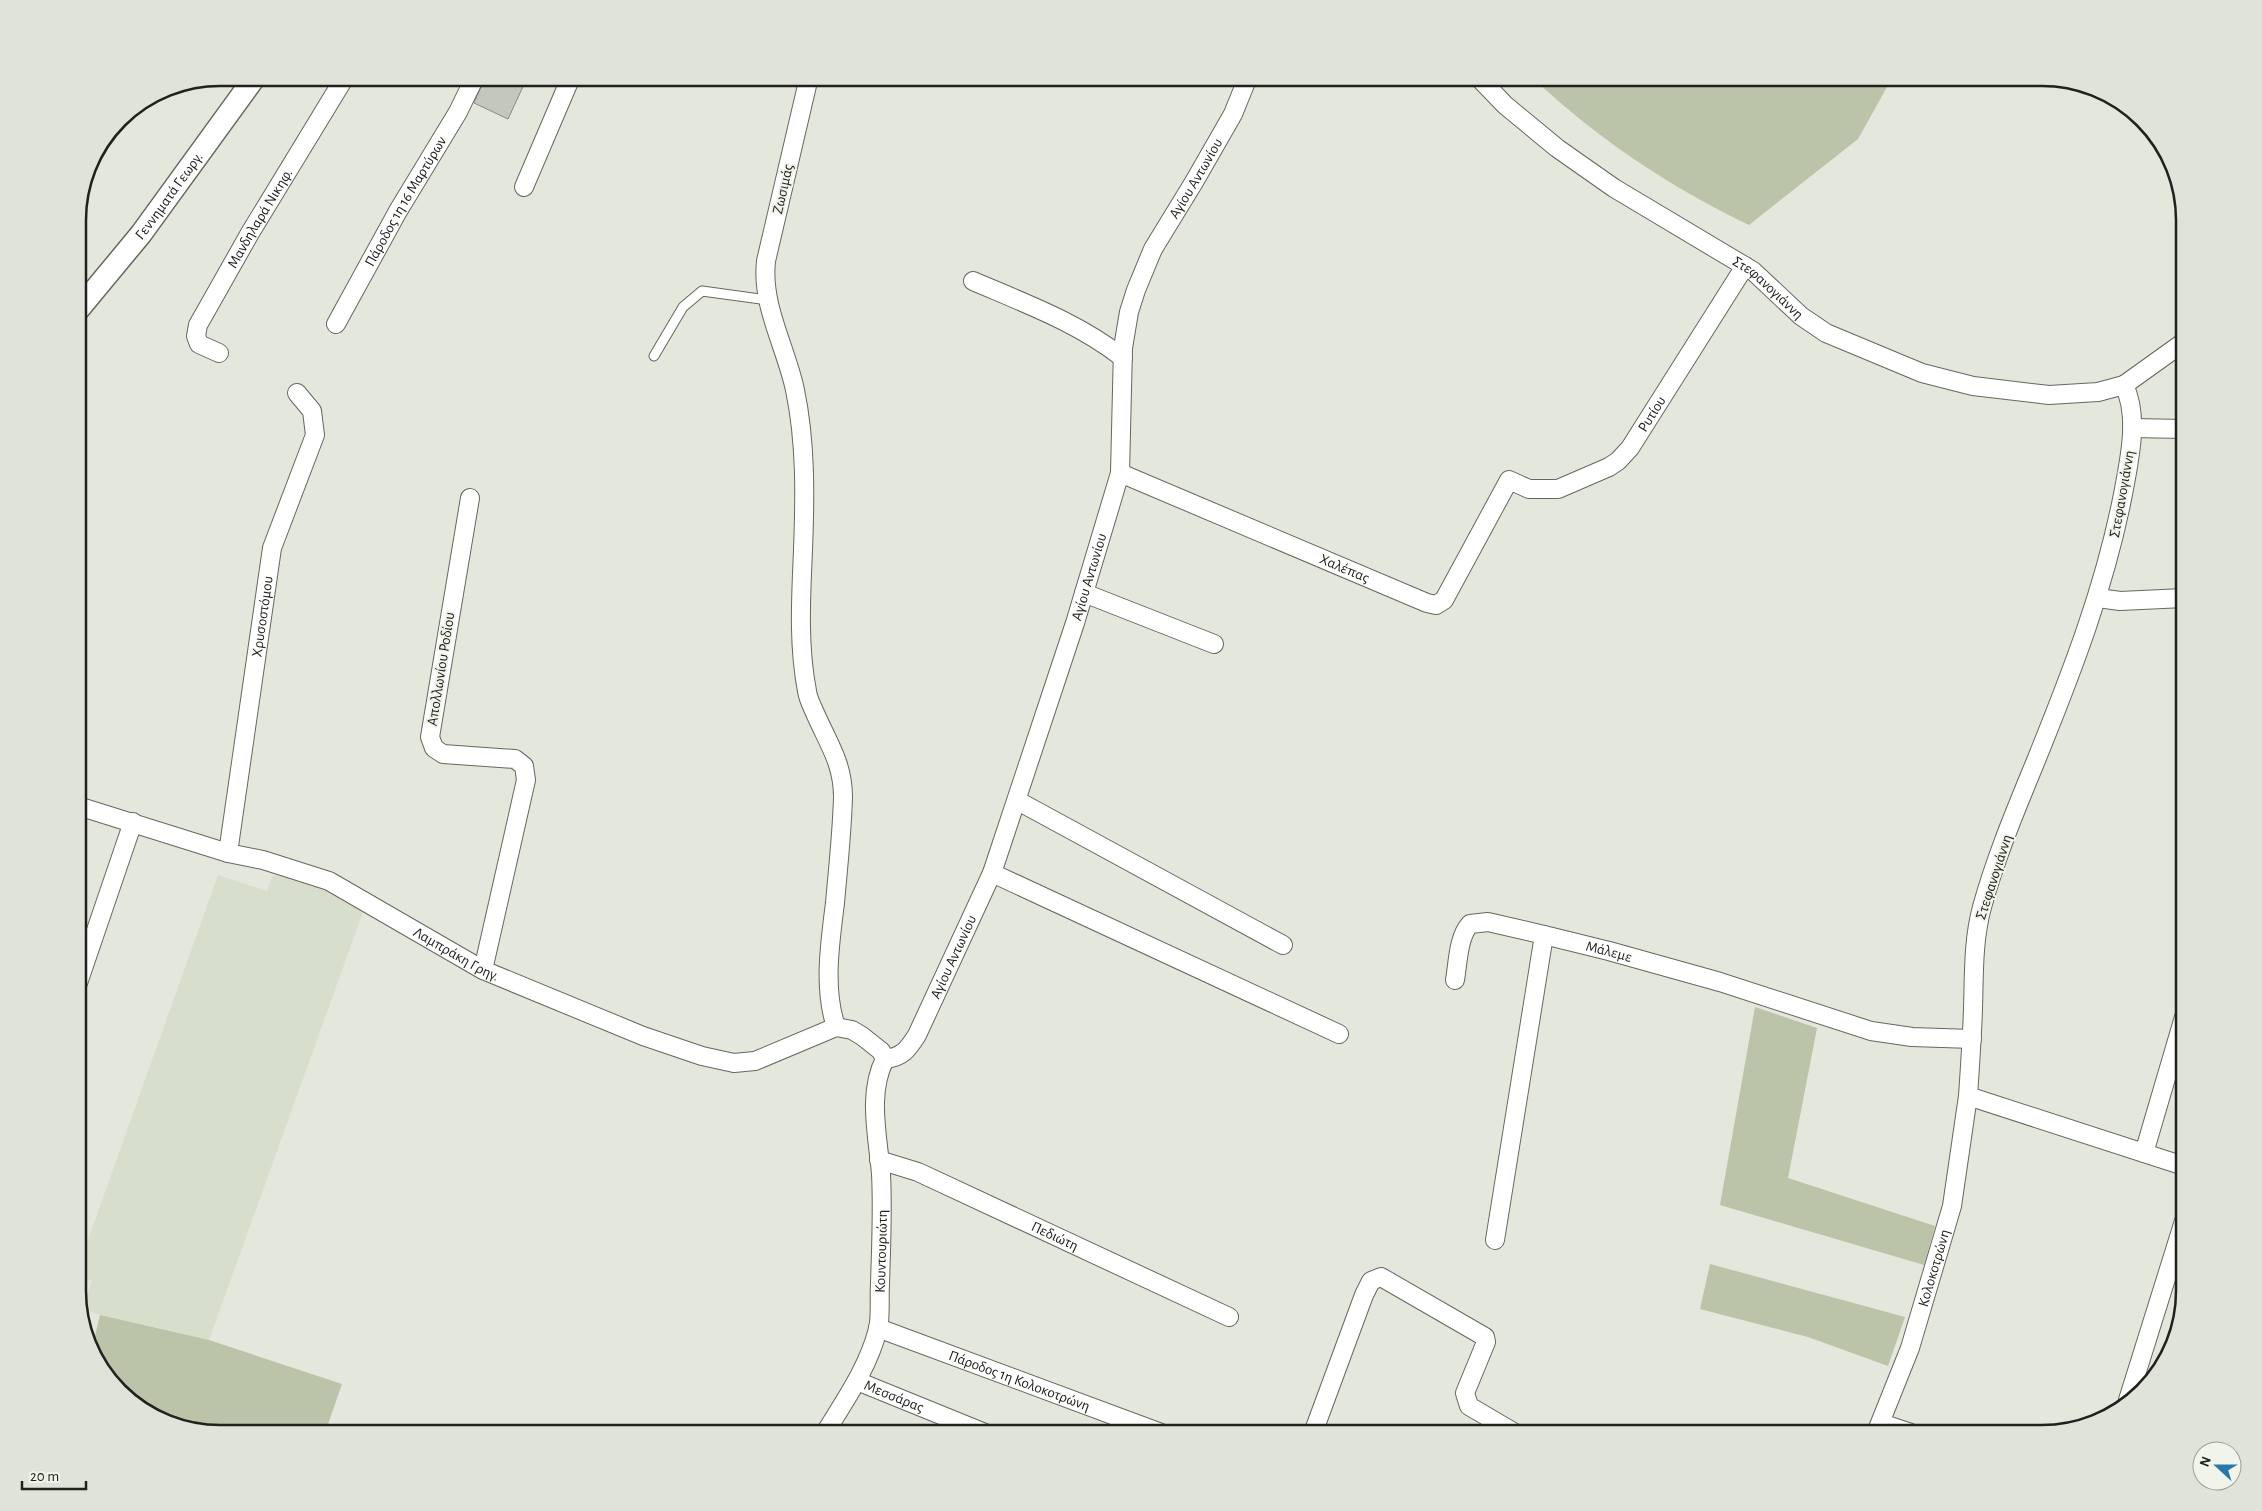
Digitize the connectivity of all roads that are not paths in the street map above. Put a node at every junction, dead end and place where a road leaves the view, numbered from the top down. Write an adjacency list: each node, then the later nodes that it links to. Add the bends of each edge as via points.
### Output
1 (1244, 86): 17 (street, Αγίου Αντωνίου, via 1233,114 1146,262 1129,312)
2 (1486, 86): 9 (street, Στεφανογιάννη, via 1505,106 1565,154 1614,188)
3 (248, 87): 11 (street, Γεννηματά Γεωργ., via 141,234)
4 (340, 87): 15 (street, Μανδηλαρά Νικηφ., via 198,325 198,344)
5 (471, 87): 13 (street, Πάροδος 1η 16 Μαρτύρων)
6 (568, 87): 8 (street)
7 (807, 87): 12 (street, Ζωσιμάς, via 766,261 764,276)
8 (524, 187)
9 (1746, 266): 18 (street, Στεφανογιάννη, via 1815,328 1922,373 1973,386 2049,395 2098,392); 23 (street, Ρυτίου, via 1630,448 1618,461 1558,489 1529,489)
10 (973, 281): 17 (street, via 1076,328)
11 (87, 300)
12 (768, 300): 16 (lane, via 702,291 683,307); 39 (street, Ζωσιμάς, via 801,422 804,491 800,603 807,694 842,775 840,847 830,945 830,998)
13 (336, 324)
14 (2176, 348): 18 (street)
15 (219, 353)
16 (654, 356)
17 (1123, 358): 22 (street, Αγίου Αντωνίου)
18 (2124, 385): 20 (street, Στεφανογιάννη)
19 (297, 392): 32 (street, Χρυσοστόμου, via 312,411 315,435 272,548)
20 (2132, 428): 21 (street); 26 (street, Στεφανογιάννη, via 2126,478)
21 (2176, 429)
22 (1120, 473): 23 (street, Χαλέπας, via 1410,596 1436,604 1444,600); 25 (street, Αγίου Αντωνίου)
23 (1509, 480)
24 (470, 498): 37 (street, Απολλωνίου Ροδίου, via 430,737 434,748 443,754 515,759 524,766 526,780)
25 (1084, 593): 28 (street); 29 (street, Αγίου Αντωνίου)
26 (2098, 598): 27 (street, via 2120,601); 41 (street, Στεφανογιάννη, via 1982,909 1975,956)
27 (2176, 598)
28 (1214, 644)
29 (1018, 800): 33 (street, Αγίου Αντωνίου); 35 (street)
30 (87, 809): 31 (street, Λαμπράκη Γρηγ.)
31 (133, 822): 32 (street, Λαμπράκη Γρηγ.); 36 (street)
32 (228, 853): 37 (street, Λαμπράκη Γρηγ., via 263,860 329,881)
33 (992, 873): 40 (street); 43 (street, Αγίου Αντωνίου, via 917,1035 907,1051)
34 (1544, 935): 38 (street, Μάλεμε, via 1488,922 1470,924 1462,939); 41 (street, Μάλεμε, via 1720,982 1871,1031 1912,1037); 48 (street)
35 (1283, 945)
36 (87, 957)
37 (483, 970): 39 (street, Λαμπράκη Γρηγ., via 658,1041 729,1062 755,1061)
38 (1455, 980)
39 (836, 1027): 43 (street, via 862,1036 881,1051)
40 (1339, 1034)
41 (1972, 1039): 44 (street, Στεφανογιάννη)
42 (2176, 1044): 45 (street)
43 (885, 1059): 46 (street, Κουντουριώτη, via 876,1086)
44 (1968, 1096): 45 (street); 59 (street, Κολοκοτρώνη, via 1952,1206 1910,1348)
45 (2144, 1153): 47 (street)
46 (879, 1160): 50 (street, Πεδιώτη, via 918,1172); 51 (street, Κουντουριώτη, via 883,1227)
47 (2176, 1163)
48 (1495, 1240)
49 (2176, 1247): 53 (street)
50 (1229, 1317)
51 (878, 1328): 52 (street, Κουντουριώτη); 56 (street, Πάροδος 1η Κολοκοτρώνη)
52 (857, 1381): 54 (street, Κουντουριώτη); 55 (street, Μεσσάρας)
53 (2131, 1391)
54 (830, 1425)
55 (963, 1425)
56 (1137, 1425)
57 (1316, 1425): 58 (street, via 1362,1301 1371,1281 1381,1277 1485,1337 1486,1342 1465,1393 1469,1406)
58 (1500, 1425)
59 (1880, 1425)

